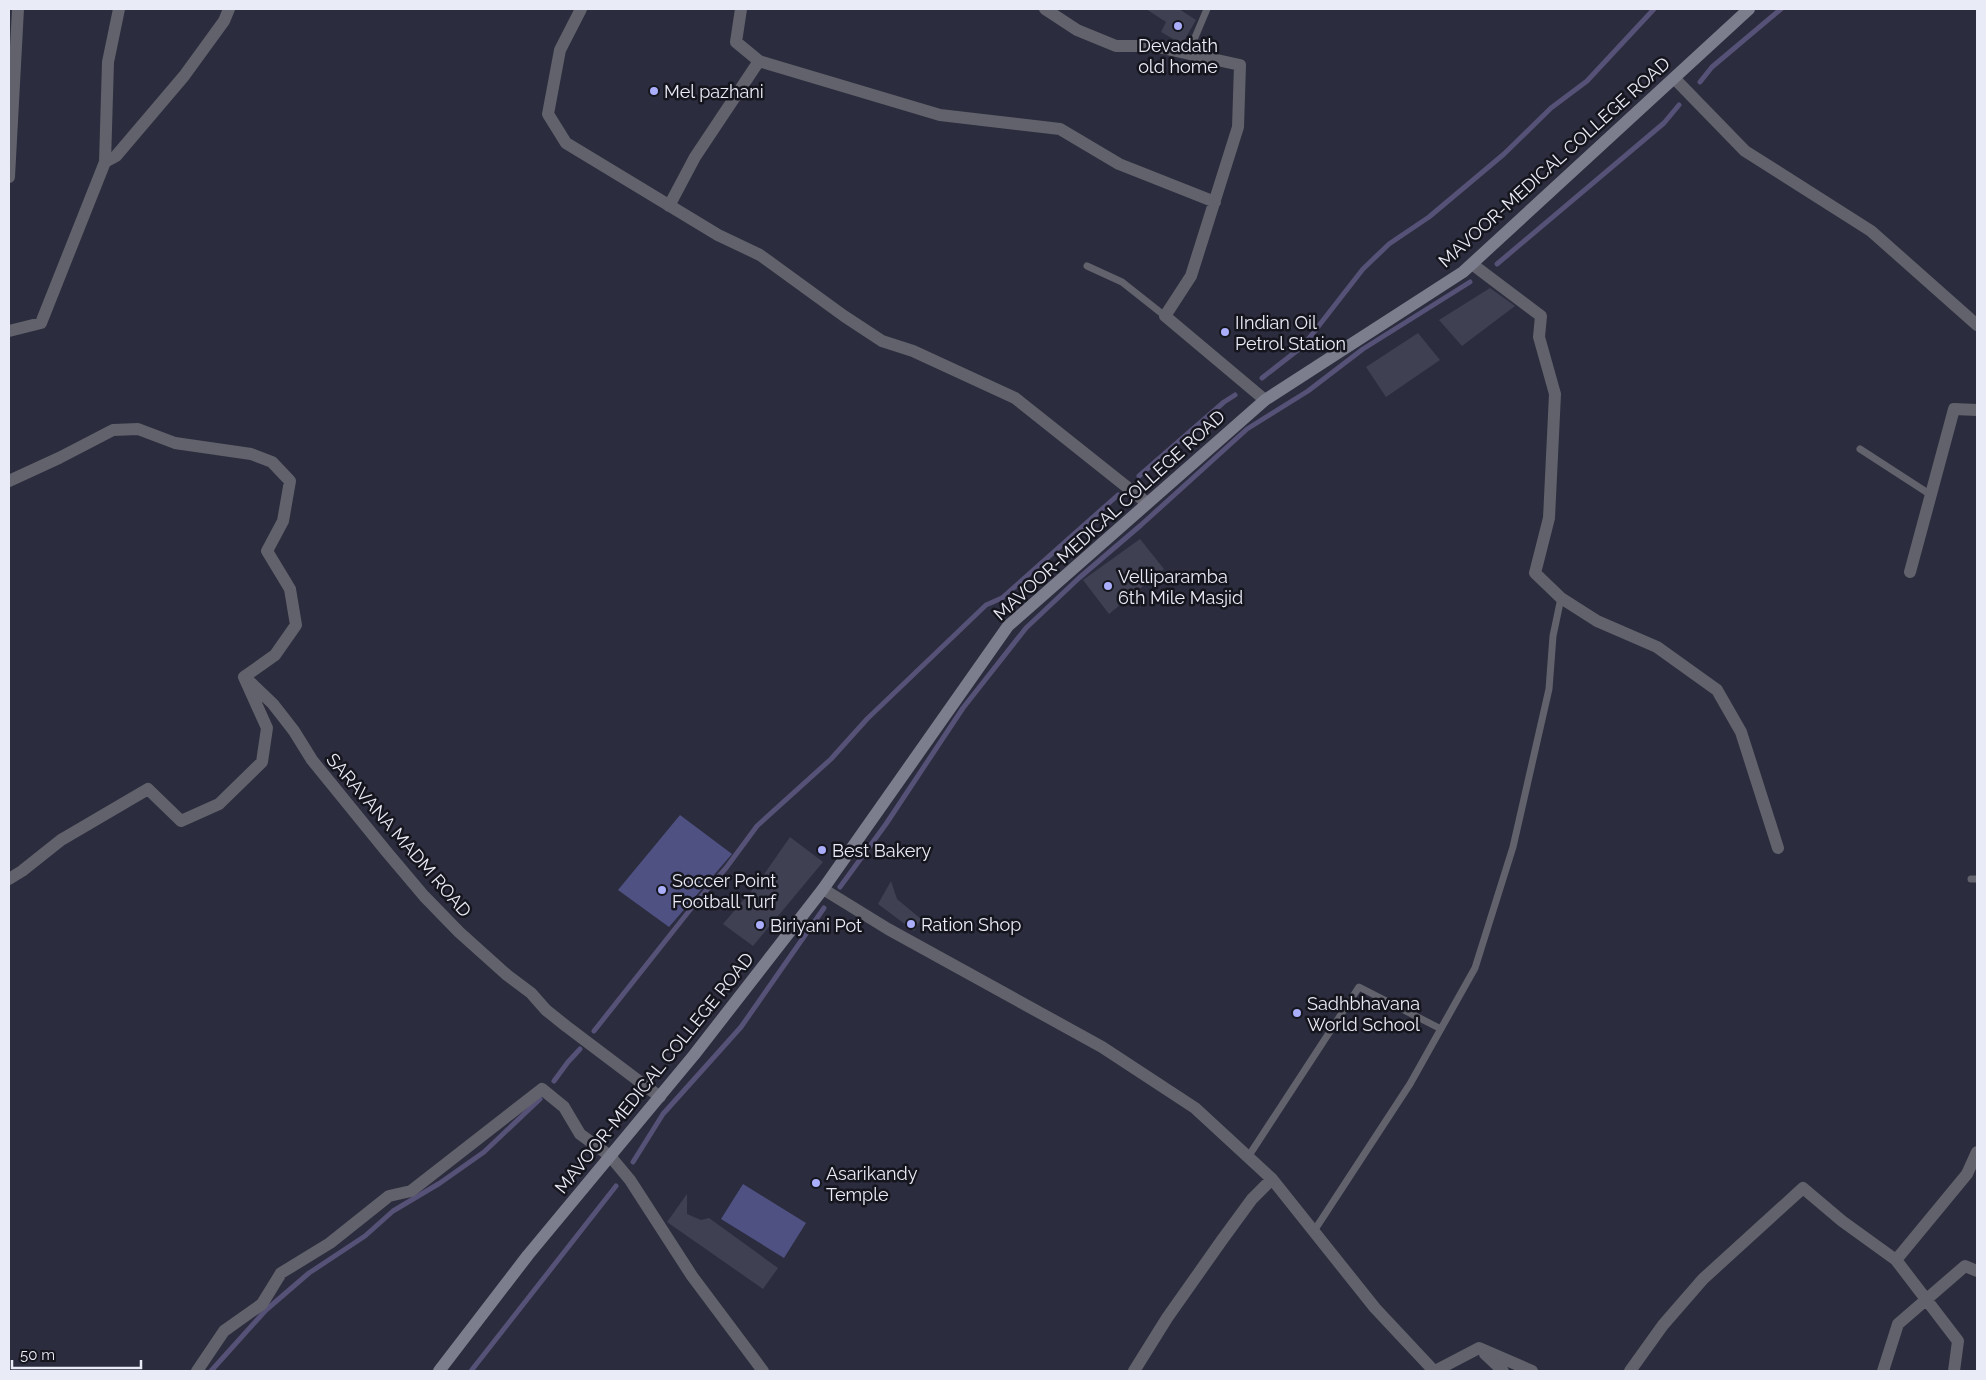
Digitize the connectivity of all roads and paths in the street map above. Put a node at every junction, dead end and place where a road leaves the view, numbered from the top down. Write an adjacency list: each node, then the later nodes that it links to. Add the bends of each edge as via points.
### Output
1 (18, 9): 13 (street)
2 (119, 9): 12 (street, via 108,62)
3 (229, 9): 12 (street, via 224,21 184,76 116,156)
4 (581, 9): 15 (street, via 560,50 548,114 566,143)
5 (741, 9): 10 (street, via 736,42)
6 (1045, 9): 9 (street, via 1076,30 1116,46 1152,46)
7 (1207, 9): 9 (lane)
8 (1749, 9): 11 (main road, MAVOOR-MEDICAL COLLEGE ROAD)
9 (1188, 54): 14 (street, via 1240,65 1238,127)
10 (759, 61): 14 (street, via 940,115 1060,129 1119,164); 15 (street, via 695,157)
11 (1674, 78): 16 (main road, MAVOOR-MEDICAL COLLEGE ROAD); 19 (street, via 1745,150 1871,231)
12 (105, 162): 20 (street, via 41,323)
13 (9, 177)
14 (1215, 202): 18 (street, via 1192,276)
15 (669, 206): 26 (street, via 760,255 882,341 913,351 1016,398)
16 (1472, 264): 21 (main road, MAVOOR-MEDICAL COLLEGE ROAD); 28 (street, via 1541,316 1538,337 1555,394 1549,518 1535,573)
17 (1087, 266): 18 (lane, via 1122,282)
18 (1165, 316): 21 (street)
19 (1977, 325)
20 (9, 331)
21 (1265, 400): 26 (main road, MAVOOR-MEDICAL COLLEGE ROAD)
22 (1977, 410): 25 (street, via 1954,409)
23 (1860, 449): 25 (lane)
24 (9, 481): 29 (street, via 113,430 138,429 175,443 251,454 272,462 290,481 283,521 267,551 290,589 296,625 275,655)
25 (1931, 495): 27 (street)
26 (1147, 503): 32 (main road, MAVOOR-MEDICAL COLLEGE ROAD, via 1008,626)
27 (1910, 572)
28 (1561, 598): 30 (street, via 1596,621 1657,647 1717,690 1741,732); 33 (lane, via 1553,636 1549,690 1513,846 1475,968)
29 (244, 677): 31 (street, via 267,728 262,762 219,804 181,821 148,789 61,840); 34 (street, SARAVANA MADM ROAD, via 273,704 312,760 374,836 459,932 546,1010)
30 (1778, 848)
31 (9, 879)
32 (823, 889): 34 (main road, MAVOOR-MEDICAL COLLEGE ROAD); 37 (street, via 888,929 1102,1047 1195,1108)
33 (1441, 1029): 37 (lane, via 1359,987); 39 (lane, via 1410,1084)
34 (660, 1096): 36 (main road, MAVOOR-MEDICAL COLLEGE ROAD)
35 (1977, 1152): 40 (street, via 1967,1174)
36 (610, 1156): 44 (street, via 580,1134 564,1107 542,1089 411,1190 389,1196 330,1243 281,1273 262,1304 224,1330); 45 (main road, MAVOOR-MEDICAL COLLEGE ROAD, via 528,1255); 46 (street, via 630,1180 714,1308)
37 (1248, 1157): 38 (street)
38 (1272, 1179): 39 (street); 47 (street, via 1252,1199 1222,1240)
39 (1314, 1231): 48 (street, via 1375,1308)
40 (1896, 1260): 42 (street); 51 (street, via 1842,1222 1803,1188 1703,1279 1663,1325)
41 (1977, 1272): 42 (street, via 1965,1266)
42 (1926, 1300): 52 (street, via 1898,1324); 53 (street, via 1958,1341)
43 (1479, 1348): 48 (street); 49 (street); 50 (street)
44 (197, 1371)
45 (439, 1371)
46 (764, 1371)
47 (1134, 1371)
48 (1435, 1371)
49 (1503, 1371)
50 (1532, 1371)
51 (1630, 1371)
52 (1883, 1371)
53 (1954, 1371)

